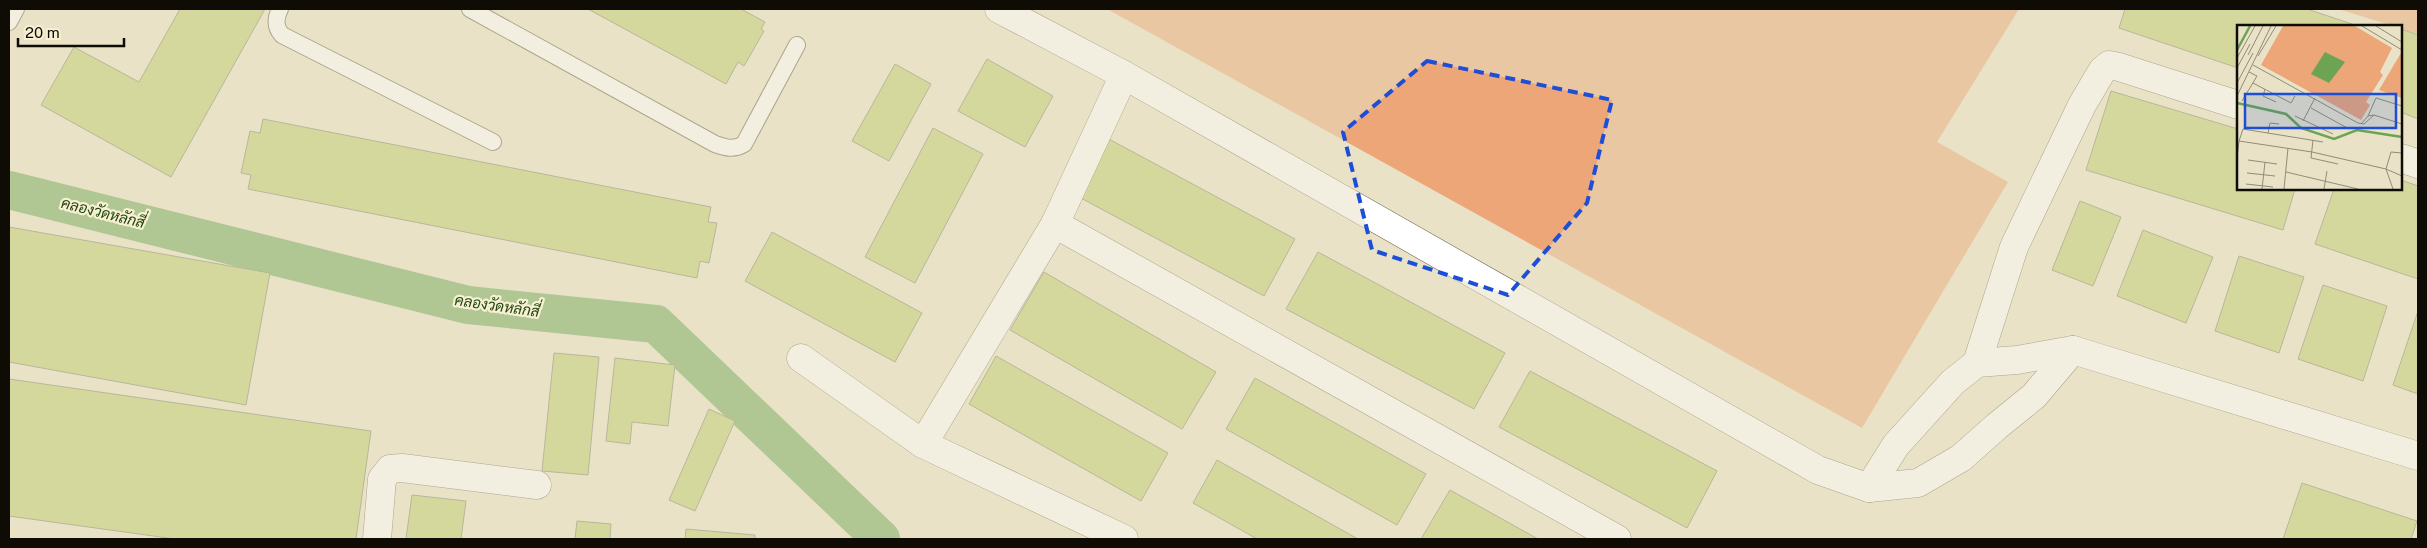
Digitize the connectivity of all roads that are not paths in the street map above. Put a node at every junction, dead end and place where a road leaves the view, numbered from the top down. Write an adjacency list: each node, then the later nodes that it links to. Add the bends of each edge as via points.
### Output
1 (16, 9): 5 (lane)
2 (280, 9): 9 (lane, via 276,21 282,35)
3 (470, 9): 6 (lane, via 727,148 744,144)
4 (1000, 9): 7 (street)
5 (9, 22)
6 (797, 45)
7 (1124, 75): 12 (street); 19 (street, via 1818,470)
8 (2237, 105): 15 (street, via 2119,67 2109,65 2102,71 2014,247)
9 (493, 142)
10 (2402, 158): 11 (street)
11 (2418, 164)
12 (1055, 224): 16 (street); 22 (street)
13 (2073, 350): 15 (street); 17 (street); 19 (street, via 2034,396 1962,458 1918,483)
14 (801, 358): 16 (street)
15 (1977, 364): 19 (street, via 1953,382 1896,445)
16 (923, 444): 21 (street)
17 (2418, 456)
18 (537, 485): 20 (street, via 390,469 382,479)
19 (1869, 488)
20 (378, 539)
21 (1124, 539)
22 (1617, 539)

